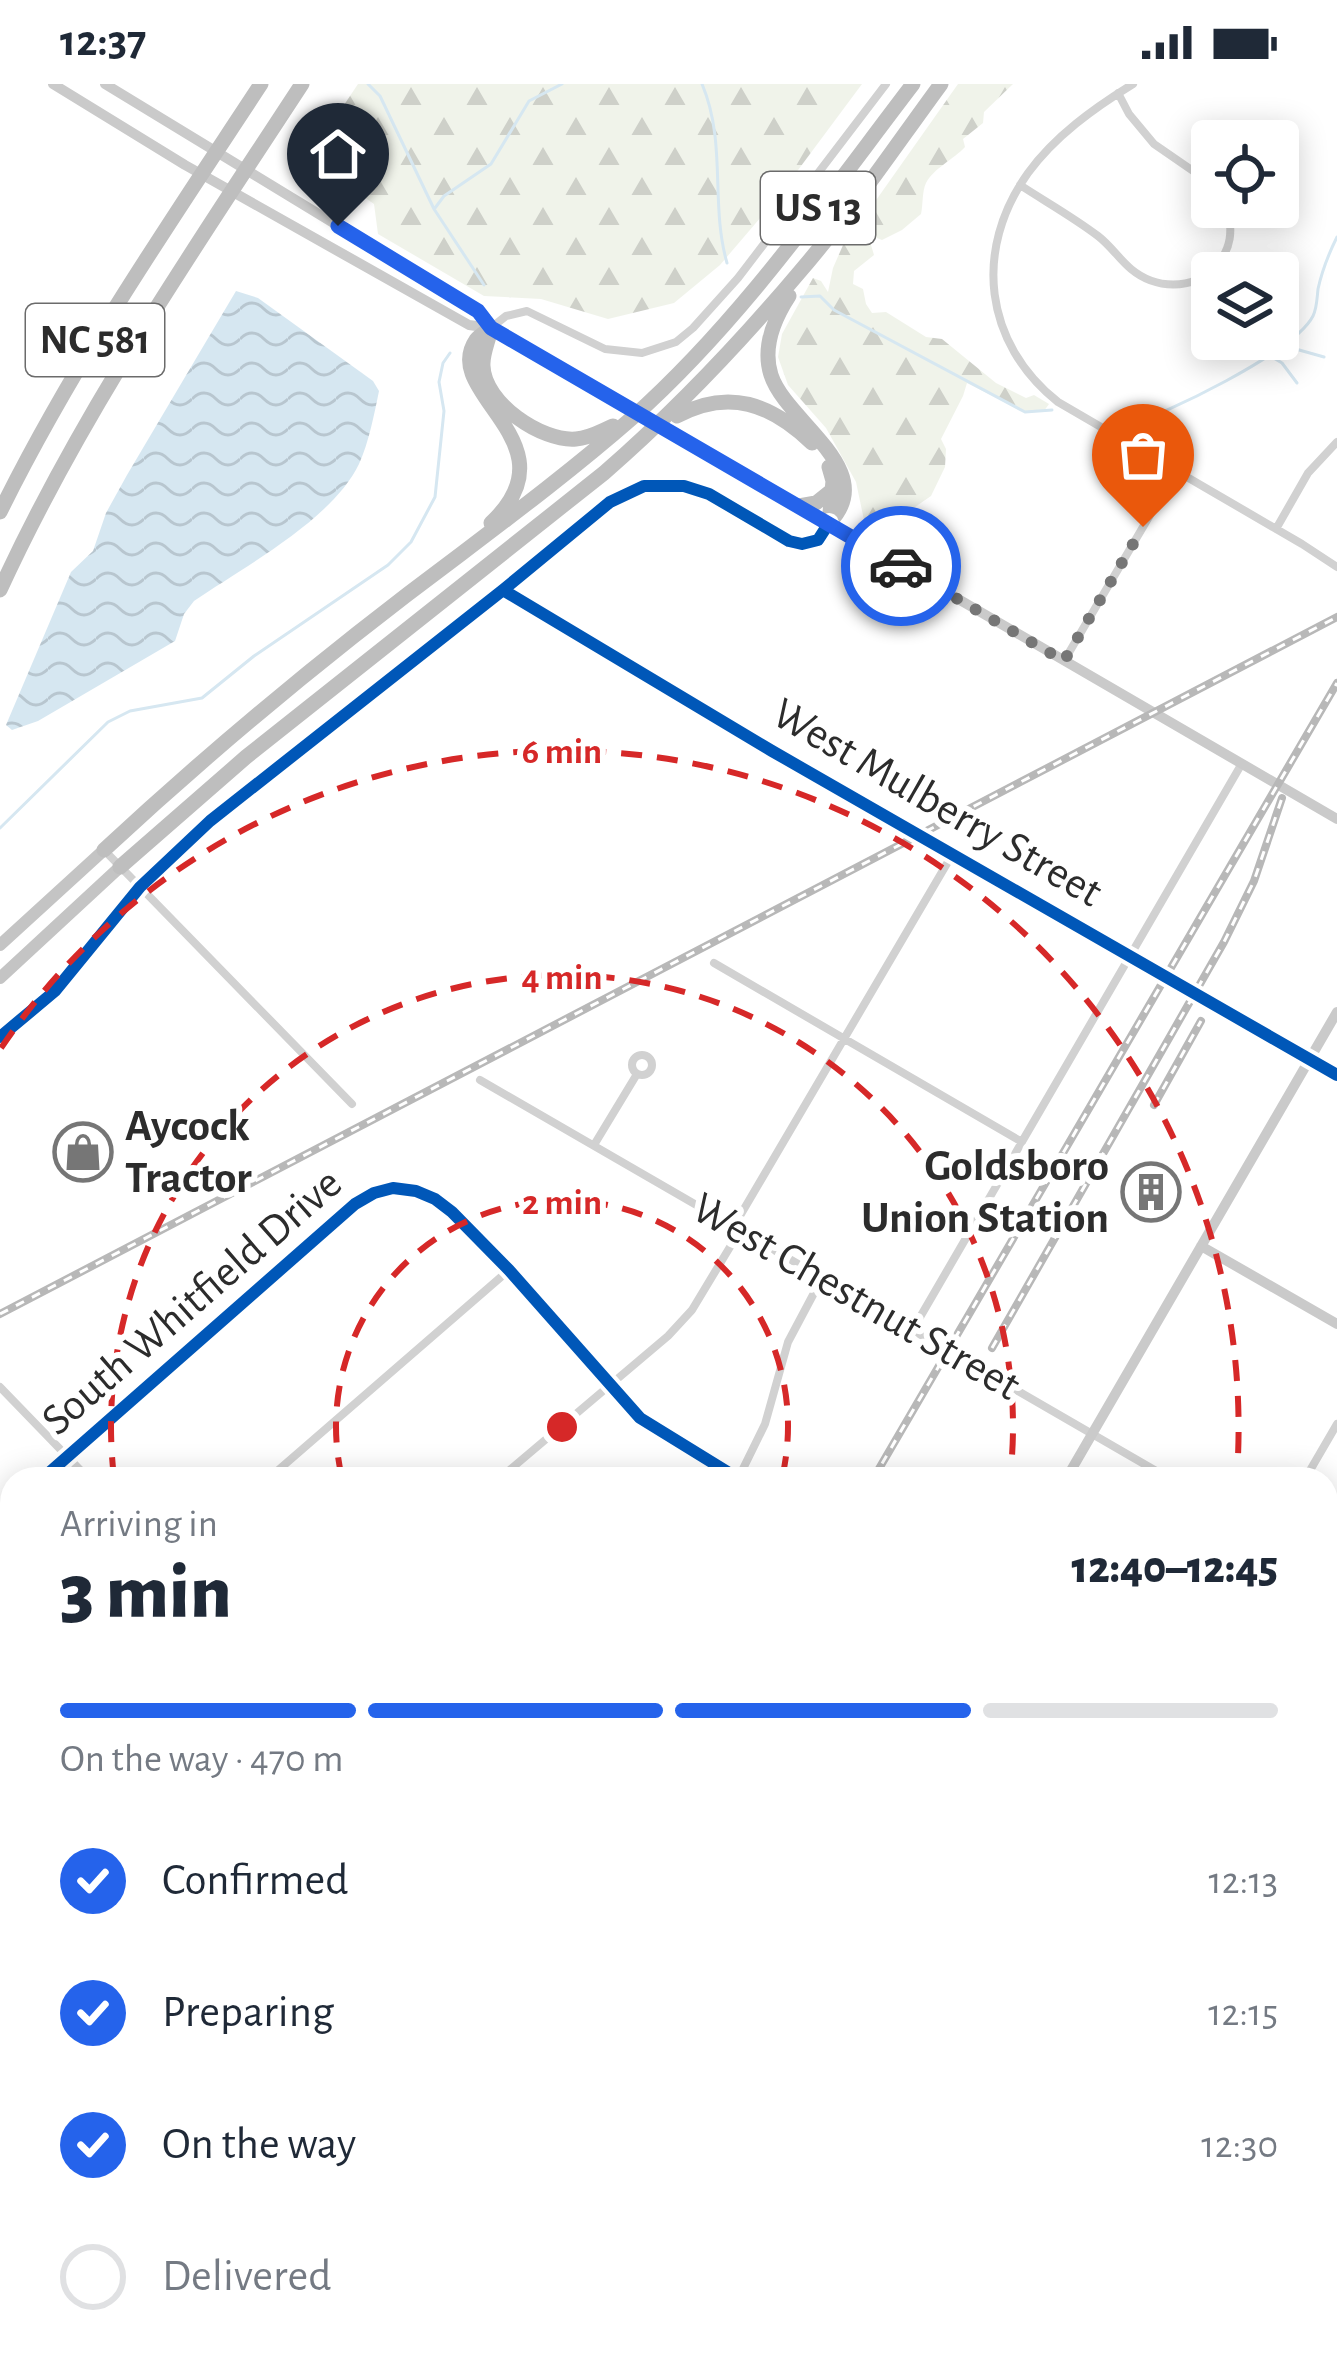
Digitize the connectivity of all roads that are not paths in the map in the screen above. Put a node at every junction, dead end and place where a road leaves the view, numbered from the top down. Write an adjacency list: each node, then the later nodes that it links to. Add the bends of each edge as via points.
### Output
1 (53, 84): 13 (main road)
2 (105, 84): 10 (main road)
3 (261, 84): 10 (highway)
4 (302, 84): 11 (highway)
5 (886, 84): 18 (street, via 738,278 676,342 642,353 604,349 527,311)
6 (913, 84): 19 (highway, US 13, via 741,305)
7 (941, 84): 17 (highway, US 13)
8 (1133, 84): 9 (street)
9 (1118, 93): 12 (street, via 1154,144); 14 (street, via 1053,145)
10 (217, 152): 11 (main road); 13 (highway)
11 (246, 169): 15 (highway, NC 581); 18 (main road, via 478,311)
12 (1191, 170)
13 (202, 175): 15 (main road); 25 (highway, NC 581, via 72,378)
14 (1020, 185): 16 (street, via 1095,234 1134,272 1171,285 1197,280 1218,264); 22 (street, via 1002,223 993,277 1013,352 1058,402)
15 (232, 192): 18 (main road, via 469,325); 30 (highway, NC 581, via 95,407)
16 (1230, 228)
17 (800, 272): 20 (highway, US 13); 26 (highway, via 771,329 768,362 778,389 841,474 843,504)
18 (491, 328): 19 (highway, via 484,374 532,428 579,439); 24 (main road, bridge); 28 (highway, via 476,341 471,372 514,440 518,475 508,503)
19 (632, 418): 28 (highway, US 13)
20 (661, 423): 23 (highway, via 712,401 760,408 812,443); 37 (highway, US 13)
21 (1337, 442): 27 (street)
22 (1176, 471): 27 (street); 32 (street)
23 (832, 489): 24 (highway); 26 (highway)
24 (799, 506): 26 (main road)
25 (0, 512)
26 (829, 523): 31 (street, via 818,539 797,543 697,489 644,486 610,502); 32 (main road)
27 (1276, 529): 29 (street)
28 (462, 553): 35 (highway, US 13, via 213,751)
29 (1337, 567)
30 (0, 590)
31 (503, 590): 36 (street, West Mulberry Street); 38 (street, via 226,808)
32 (1064, 661): 33 (main road)
33 (1240, 764): 34 (main road); 40 (street)
34 (1337, 819)
35 (104, 850): 37 (street); 39 (main road, US 13)
36 (952, 855): 40 (street, West Mulberry Street); 45 (street)
37 (120, 867): 38 (street); 42 (main road, US 13)
38 (140, 887): 44 (street, via 56,991); 50 (street)
39 (0, 945)
40 (1132, 956): 46 (street, West Mulberry Street); 51 (street)
41 (713, 963): 45 (street)
42 (0, 978)
43 (1337, 1012): 46 (main road)
44 (0, 1037)
45 (843, 1039): 51 (street); 53 (street)
46 (1309, 1059): 48 (street, West Mulberry Street); 54 (main road)
47 (637, 1074): 52 (street)
48 (1337, 1076)
49 (480, 1080): 52 (street, West Chestnut Street)
50 (352, 1104)
51 (1022, 1142): 58 (street)
52 (594, 1145): 53 (street, West Chestnut Street)
53 (734, 1226): 56 (street, West Chestnut Street); 59 (street, via 736,1237 692,1310)
54 (1201, 1246): 57 (main road); 62 (main road)
55 (509, 1270): 59 (street); 63 (street, South Whitfield Drive, via 435,1199 392,1188 374,1193); 66 (street)
56 (822, 1278): 58 (street, West Chestnut Street); 69 (street, via 792,1332)
57 (1337, 1324)
58 (912, 1331): 62 (street, West Chestnut Street)
59 (610, 1386): 67 (street); 68 (street, via 652,1427)
60 (0, 1388): 63 (street)
61 (1337, 1424): 72 (street)
62 (1091, 1433): 70 (main road); 71 (street, West Chestnut Street)
63 (67, 1456): 64 (street, South Whitfield Drive); 65 (street)
64 (55, 1467)
65 (78, 1467)
66 (282, 1467)
67 (513, 1467)
68 (719, 1467)
69 (745, 1467)
70 (1073, 1467)
71 (1149, 1467)
72 (1312, 1467)

